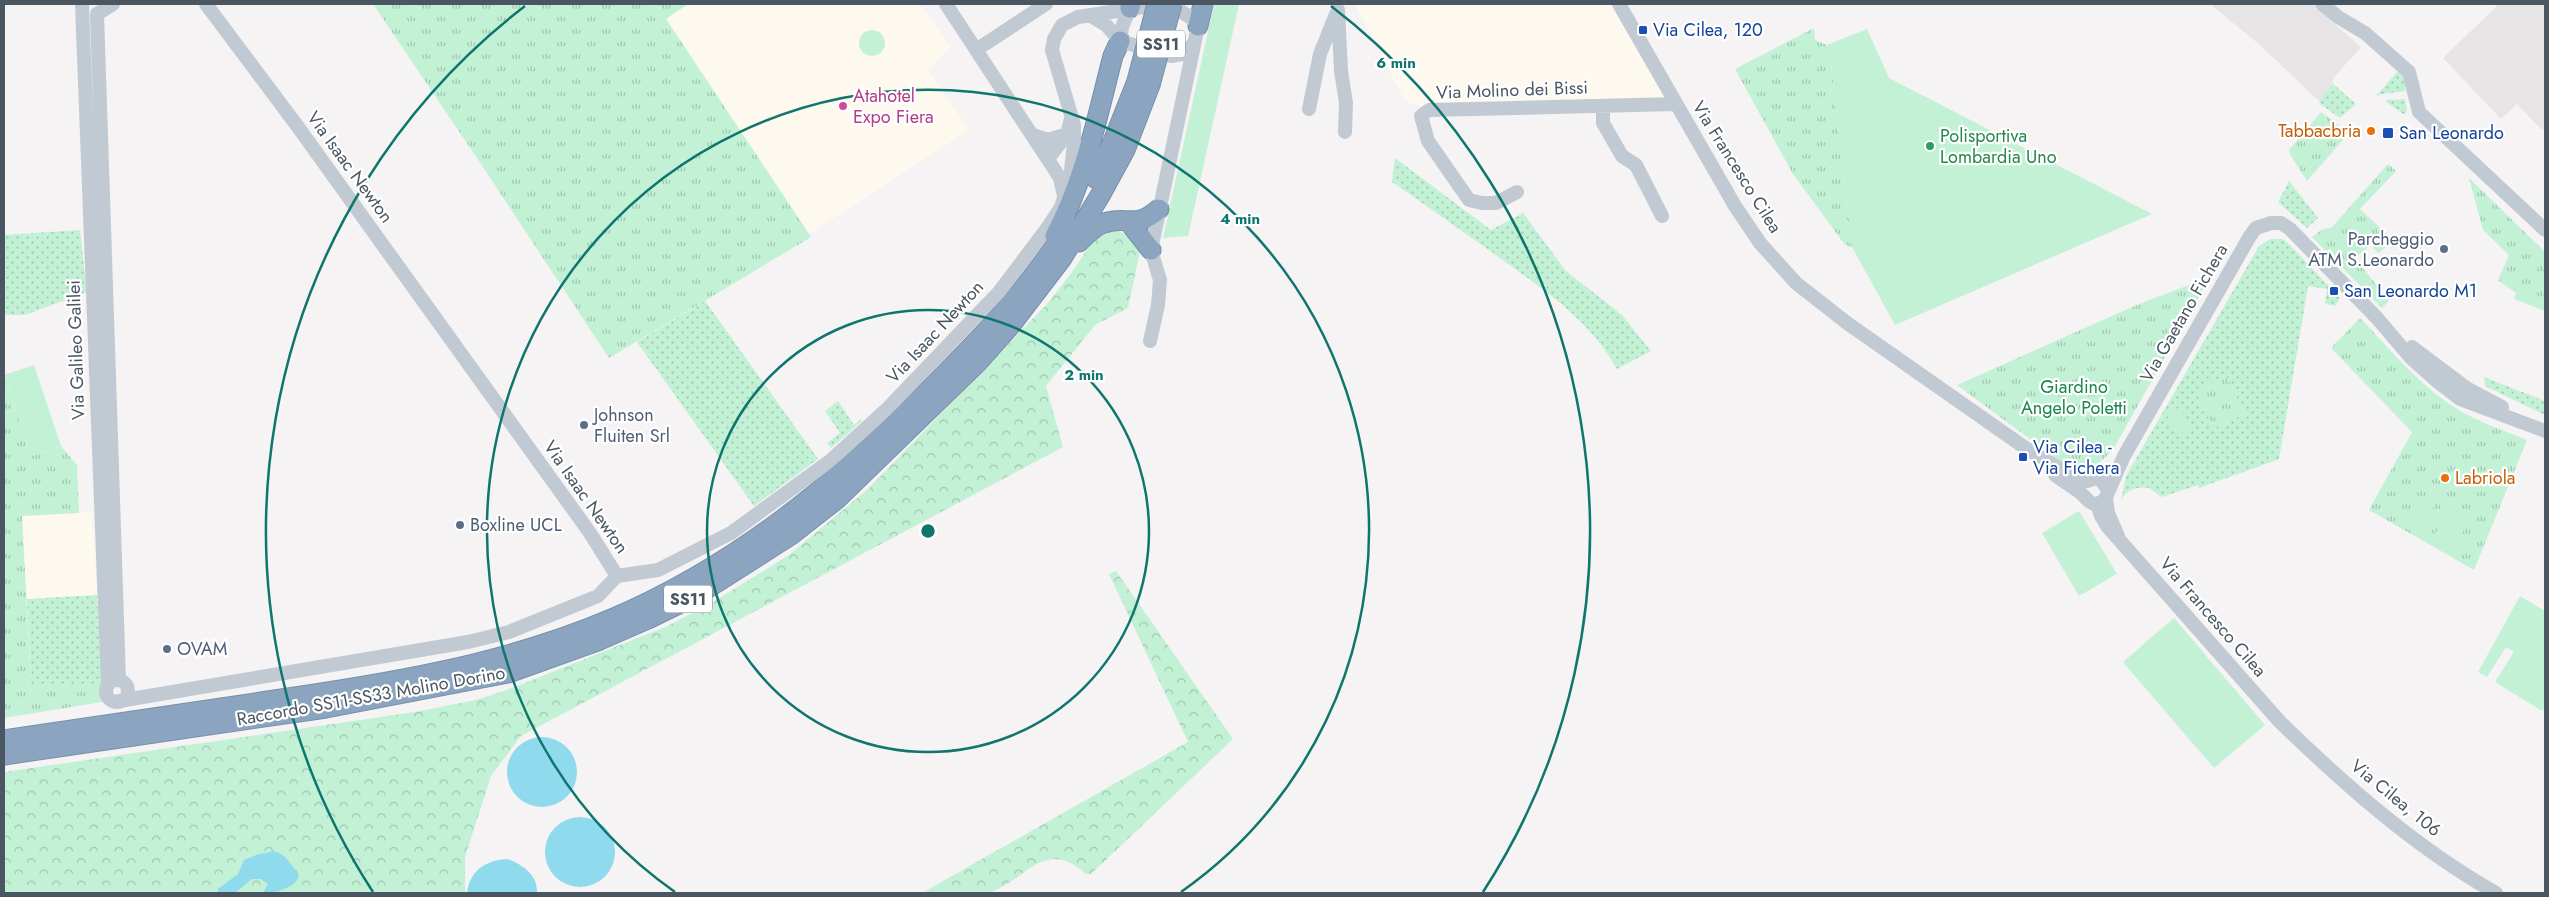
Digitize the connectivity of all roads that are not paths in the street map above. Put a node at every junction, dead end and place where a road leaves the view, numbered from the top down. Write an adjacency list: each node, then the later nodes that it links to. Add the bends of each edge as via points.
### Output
1 (113, 4): 13 (street)
2 (206, 4): 46 (street, Via Isaac Newton, via 414,286)
3 (946, 4): 17 (street)
4 (1046, 4): 17 (street)
5 (1157, 4): 21 (highway, Raccordo SS11-SS33 Molino Dorino / SS11, bridge)
6 (1172, 4): 21 (highway, Raccordo SS11-SS33 Molino Dorino / SS11, bridge)
7 (1203, 4): 15 (highway)
8 (1619, 4): 23 (street, Via Francesco Cilea)
9 (2322, 4): 35 (street, via 2365,33 2409,72 2419,112)
10 (1130, 6): 14 (street); 15 (street, via 1182,12 1193,19); 16 (street)
11 (1339, 7): 19 (street); 20 (street)
12 (83, 9): 13 (street, Via Galileo Galilei); 47 (street, Via Galileo Galilei)
13 (97, 14): 47 (street, Via Galileo Galilei)
14 (1091, 16): 16 (street, via 1106,25); 28 (street, via 1067,22 1054,39 1053,57 1071,117)
15 (1196, 35): 18 (street, via 1182,54); 22 (street)
16 (1120, 41): 18 (street); 38 (highway, via 1072,200)
17 (976, 50): 27 (street)
18 (1168, 56): 22 (street, via 1180,67)
19 (1317, 69): 20 (street); 25 (street)
20 (1340, 71): 26 (street, via 1346,103)
21 (1143, 83): 37 (highway, Raccordo SS11-SS33 Molino Dorino / SS11, via 1125,150); 38 (highway, Raccordo SS11-SS33 Molino Dorino / SS11, via 1088,191 1063,234)
22 (1185, 84): 32 (street)
23 (1675, 104): 24 (street, Via Molino dei Bissi); 41 (street, Via Francesco Cilea, via 1748,226 1796,283 1847,323)
24 (1603, 106): 30 (street, Via Molino dei Bissi, via 1429,110 1422,116 1428,141 1469,200 1482,204 1496,203); 33 (street, Via Molino dei Bissi, via 1602,123 1622,156 1636,166)
25 (1308, 109)
26 (1345, 132)
27 (1031, 134): 28 (street, via 1048,140); 29 (street)
28 (1070, 139): 29 (street); 31 (street, Via Isaac Newton, via 1070,180)
29 (1050, 161): 31 (street, via 1062,182)
30 (1517, 192)
31 (1064, 198): 46 (street, Via Isaac Newton, via 1048,228 993,298 886,410 830,461 731,532 658,570)
32 (1160, 209): 34 (highway, via 1144,220); 36 (street)
33 (1662, 216)
34 (1129, 222): 36 (highway); 37 (highway, via 1105,222 1094,227)
35 (2545, 230)
36 (1151, 250): 39 (street, via 1160,280)
37 (1062, 258): 52 (highway, Raccordo SS11-SS33 Molino Dorino / SS11, via 977,363 844,493 791,535 742,567 697,595 648,619 600,640 508,672 418,692)
38 (1031, 278): 51 (highway, Raccordo SS11-SS33 Molino Dorino / SS11, via 965,353 832,482 722,561 617,617 509,655 434,674 322,694)
39 (1150, 341)
40 (2545, 431): 42 (street, Via Gaetano Fichera, via 2468,389 2377,318 2290,228 2278,222 2256,228 2250,236)
41 (2024, 447): 43 (street, Via Francesco Cilea, via 2062,471); 44 (street, Via Francesco Cilea)
42 (2124, 456): 43 (street, Via Gaetano Fichera); 45 (street, Via Gaetano Fichera)
43 (2092, 480): 44 (street, via 2083,488); 45 (street, Via Francesco Cilea, via 2105,483)
44 (2083, 495): 45 (street, Via Francesco Cilea, via 2088,502)
45 (2104, 497): 50 (street, Via Francesco Cilea, via 2101,516)
46 (618, 576): 48 (street, via 598,596 509,632 468,642)
47 (118, 684): 48 (street); 49 (street, via 125,698); 49 (street, via 107,696)
48 (150, 696): 49 (street)
49 (119, 702)
50 (2280, 722): 53 (street, Via Cilea, 106, via 2359,794 2467,876)
51 (4, 740)
52 (4, 755)
53 (2496, 893)

